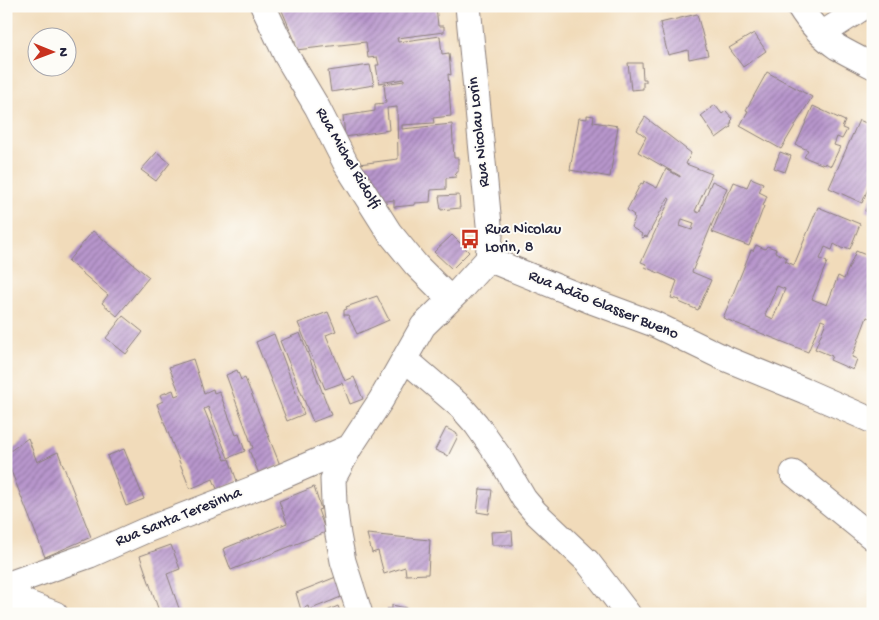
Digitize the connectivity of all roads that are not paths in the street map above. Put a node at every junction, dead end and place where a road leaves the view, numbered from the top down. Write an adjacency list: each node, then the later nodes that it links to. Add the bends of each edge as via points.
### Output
1 (263, 6): 8 (street, Rua Michel Ridolfi, via 346,164 389,232)
2 (468, 6): 7 (street, Rua Nicolau Lorin, via 490,235)
3 (799, 6): 5 (street)
4 (865, 6): 5 (street)
5 (822, 34): 6 (street, via 836,46)
6 (873, 66)
7 (488, 259): 8 (street); 10 (street, Rua Adão Glasser Bueno, via 654,324 722,357)
8 (450, 299): 9 (street, via 424,326)
9 (405, 359): 11 (street); 18 (street, via 476,424 524,499 587,561)
10 (873, 421)
11 (350, 447): 14 (street, Rua Santa Teresinha, via 255,488); 17 (street, via 333,479 334,503 344,561)
12 (793, 474): 13 (street)
13 (873, 538)
14 (6, 585)
15 (6, 595): 16 (street)
16 (55, 614)
17 (360, 614)
18 (628, 614)

